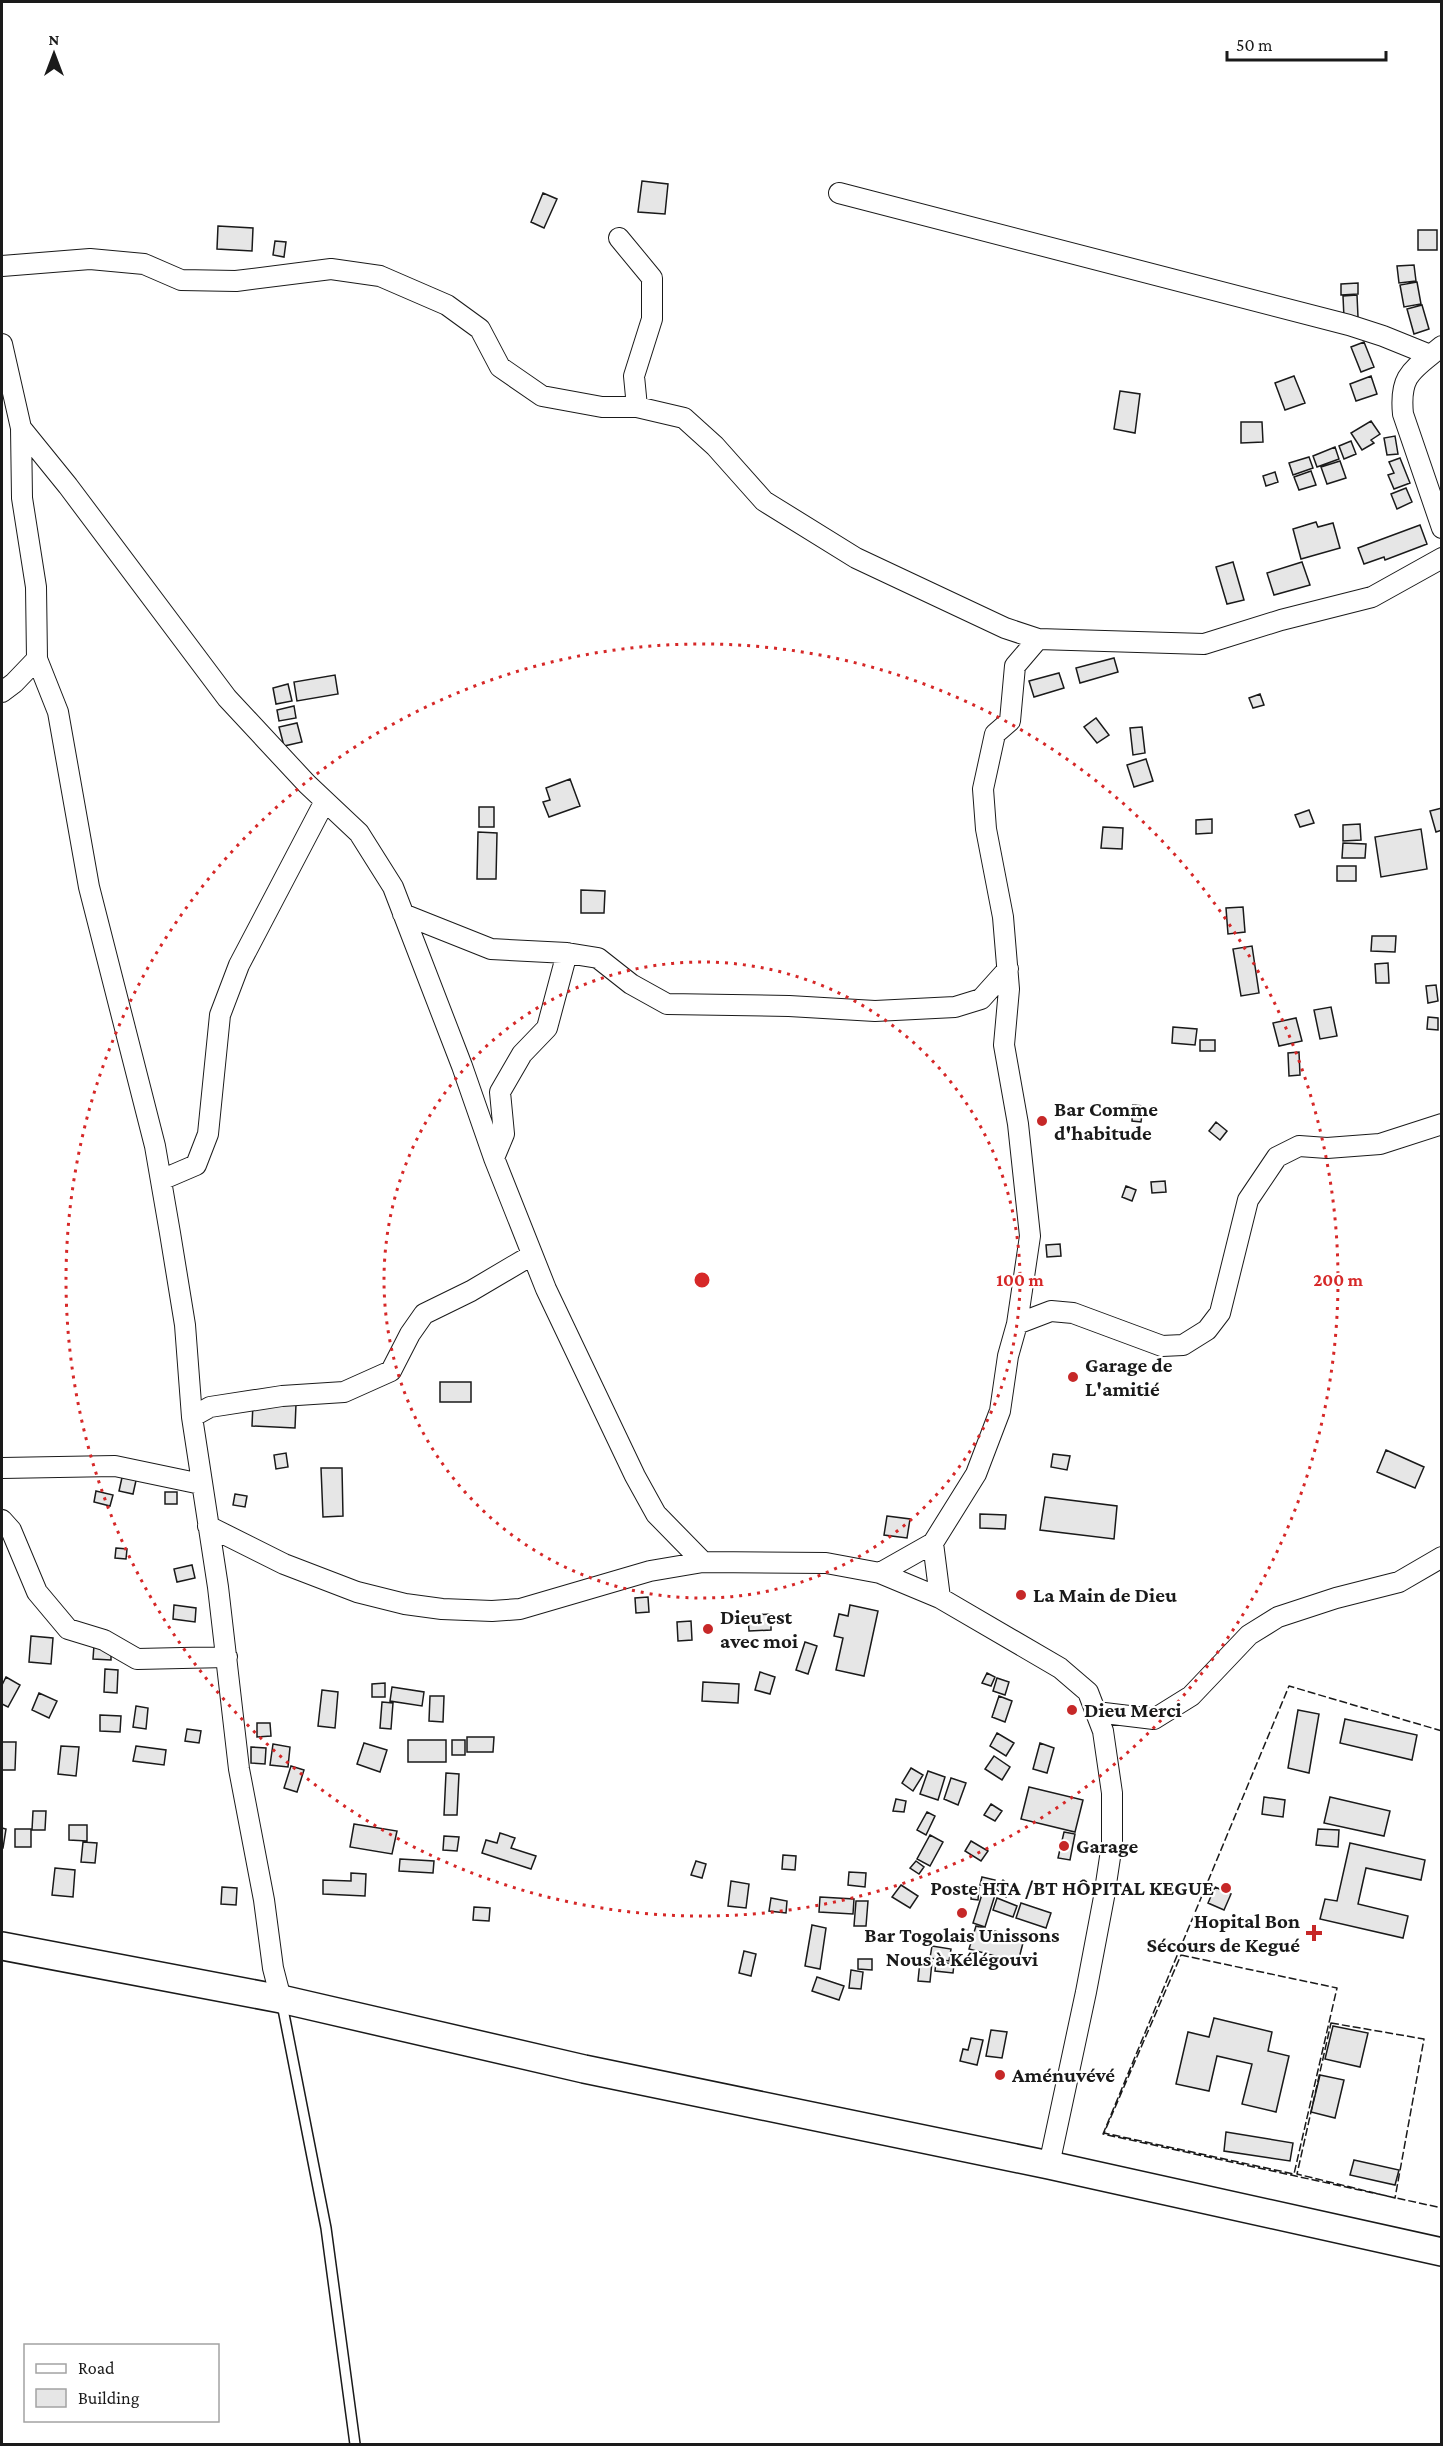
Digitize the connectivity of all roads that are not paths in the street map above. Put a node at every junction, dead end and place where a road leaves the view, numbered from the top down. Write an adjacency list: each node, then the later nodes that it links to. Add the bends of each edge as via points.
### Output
1 (839, 193): 5 (street)
2 (619, 238): 6 (street, via 652,278 652,319 634,375)
3 (2, 266): 6 (street, via 90,259 144,264 181,280 236,281 331,269 380,276 447,305 480,329 500,367 542,396 602,407)
4 (2, 344): 7 (street)
5 (1436, 351): 8 (street, via 1412,371 1404,382 1401,398)
6 (638, 407): 10 (street, via 684,418 764,501 856,558 1005,628)
7 (21, 428): 11 (street, via 22,498 36,587); 13 (street, via 227,698)
8 (1442, 528)
9 (1442, 558): 10 (street, via 1372,597 1204,644)
10 (1038, 639): 16 (street, via 1015,666 1010,721 995,734 983,789)
11 (37, 659): 12 (street); 19 (street, via 58,712 89,886)
12 (2, 692)
13 (325, 801): 14 (street, via 359,833 393,887); 19 (street, via 239,965 220,1015 208,1134 196,1164)
14 (403, 914): 15 (street, via 491,949); 18 (street)
15 (567, 953): 16 (street, via 598,958 631,984 667,1004 875,1011 955,1007 981,999); 18 (street, via 547,1028 522,1054 500,1092 504,1134)
16 (1008, 969): 21 (street, via 1004,1045 1018,1124 1030,1236)
17 (1442, 1124): 21 (street, via 1380,1144 1299,1146 1277,1158 1248,1200 1220,1313 1207,1330 1183,1345 1161,1346 1073,1313 1051,1311)
18 (494, 1158): 20 (street)
19 (160, 1180): 22 (street, via 185,1325)
20 (532, 1255): 22 (street, via 424,1314 391,1371 344,1392 210,1407); 29 (street, via 645,1495 656,1514)
21 (1017, 1324): 27 (street, via 1000,1411 976,1473)
22 (192, 1417): 24 (street)
23 (2, 1468): 24 (street, via 115,1466)
24 (201, 1484): 26 (street)
25 (2, 1520): 32 (street, via 37,1592 68,1629 104,1640 137,1659)
26 (208, 1526): 29 (street, via 284,1564 357,1592 442,1609 520,1609 650,1571); 32 (street)
27 (933, 1543): 30 (street); 31 (street)
28 (1442, 1557): 33 (street, via 1399,1582 1278,1617 1248,1635 1191,1696 1154,1719)
29 (703, 1562): 30 (street, via 826,1563)
30 (880, 1573): 31 (street)
31 (940, 1598): 33 (street, via 1060,1668 1088,1692)
32 (227, 1657): 35 (street, via 239,1769)
33 (1096, 1712): 36 (street, via 1103,1731 1112,1793 1112,1844)
34 (2, 1946): 35 (main road)
35 (281, 1999): 36 (main road, via 584,2069); 38 (lane, via 326,2228)
36 (1049, 2165): 37 (main road)
37 (1442, 2252)
38 (355, 2445)

